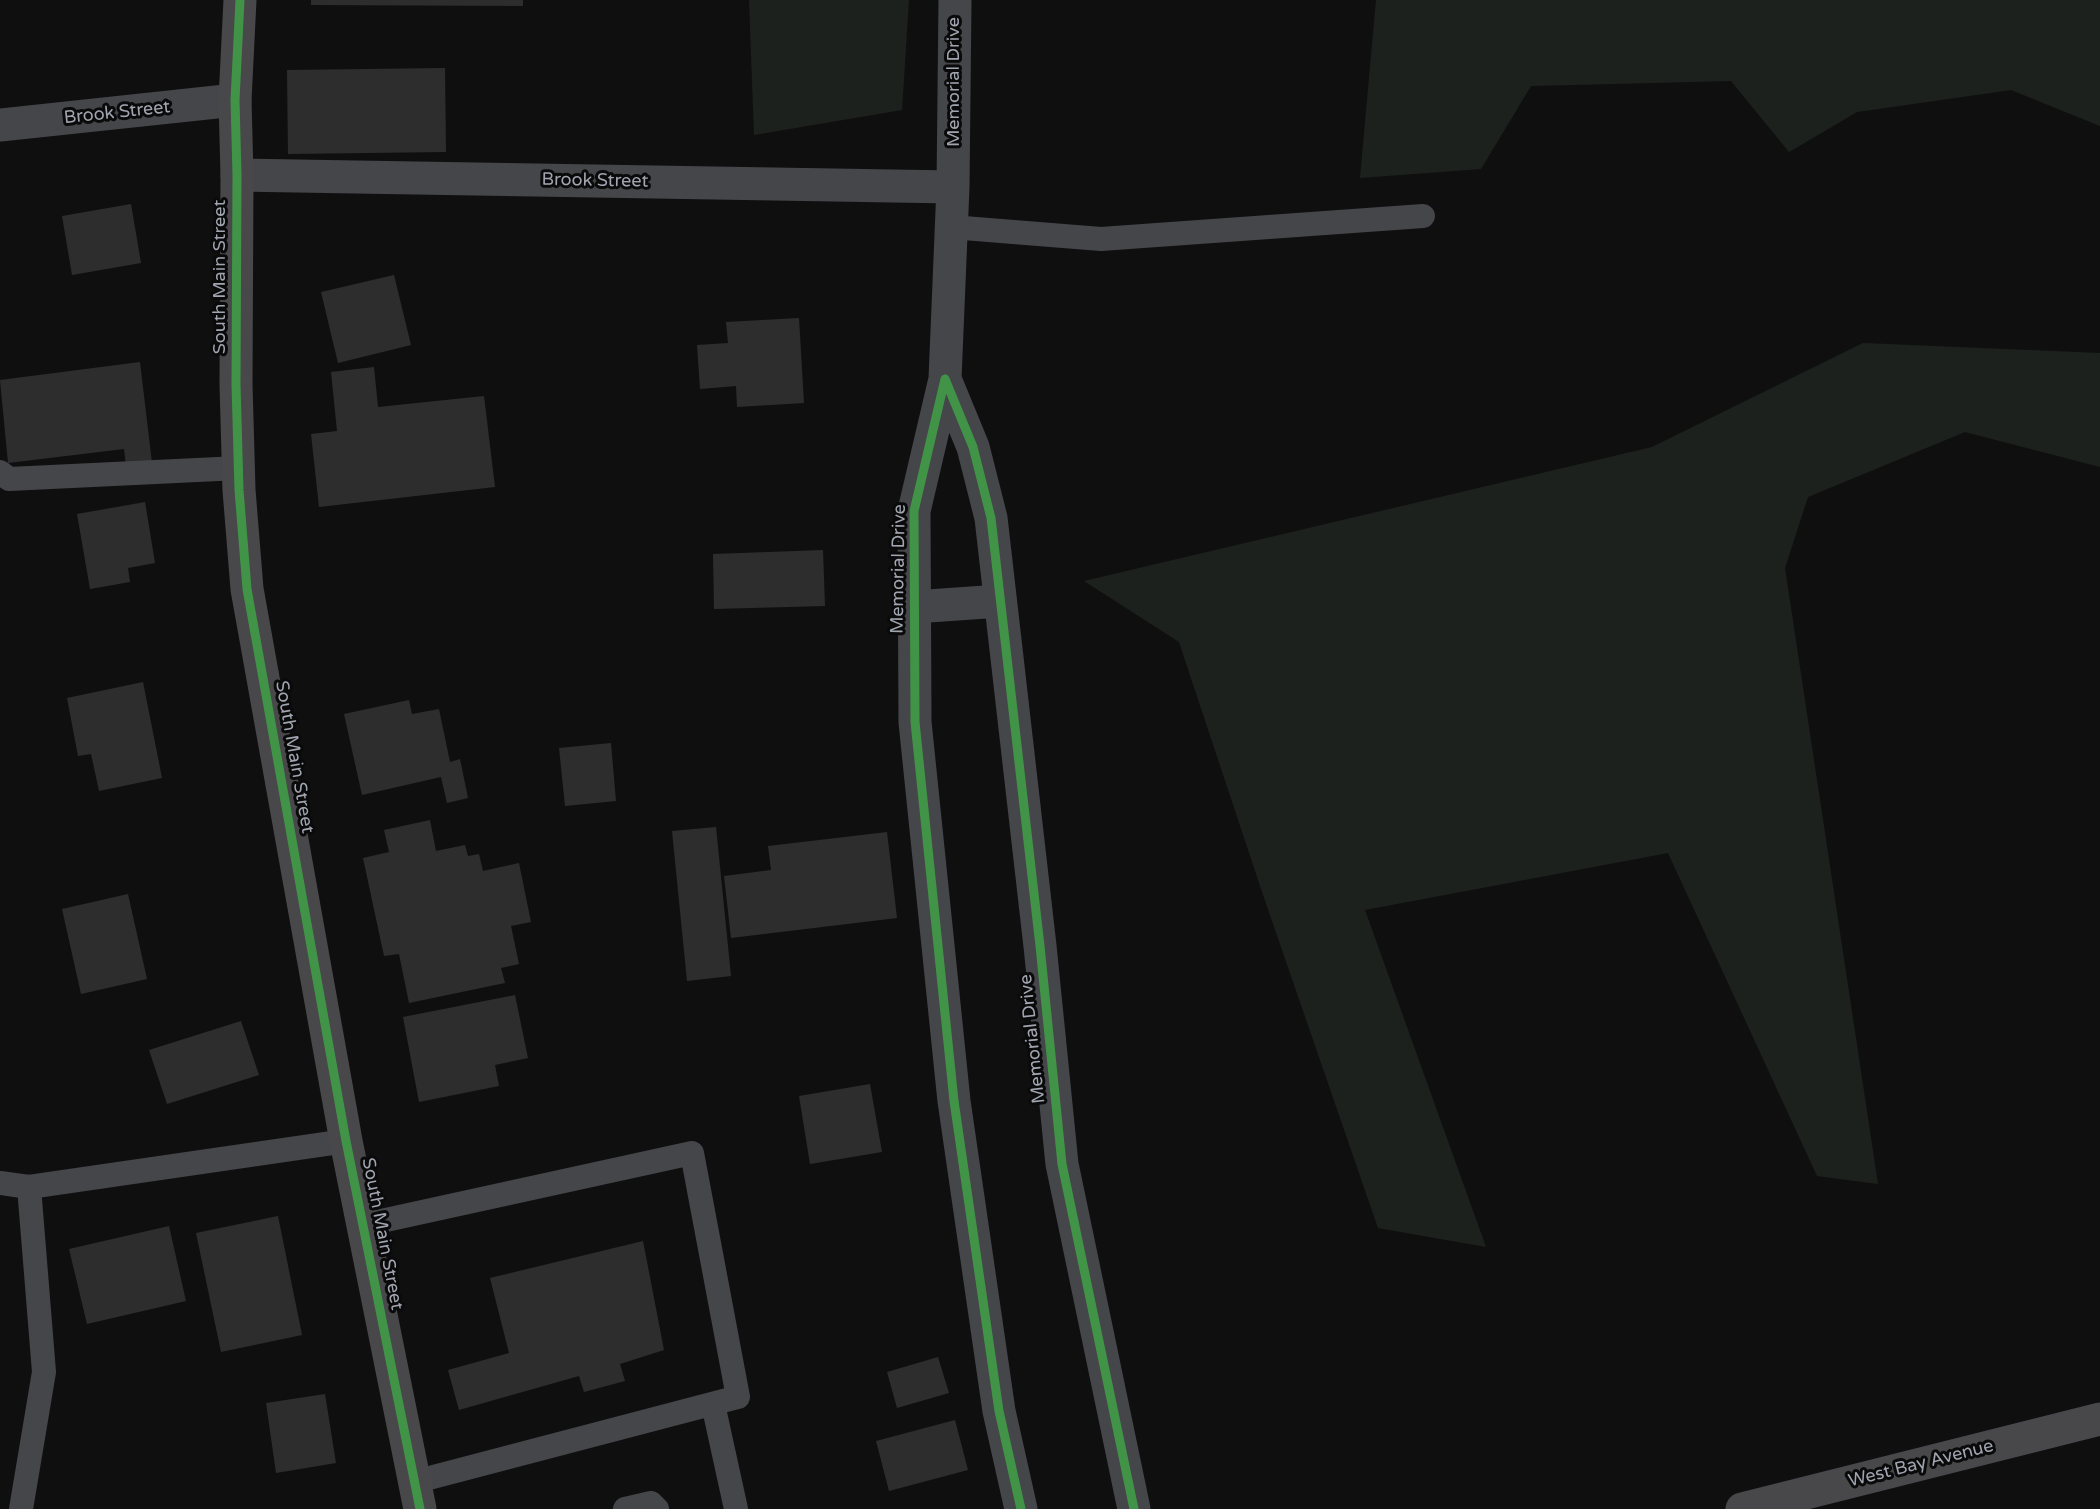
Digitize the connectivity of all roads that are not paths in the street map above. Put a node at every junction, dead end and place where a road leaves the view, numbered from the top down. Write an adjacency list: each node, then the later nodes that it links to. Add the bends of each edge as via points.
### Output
1 (240, 0): 3 (highway, South Main Street)
2 (955, 0): 6 (street, Memorial Drive)
3 (235, 100): 4 (street, Brook Street); 5 (highway, South Main Street)
4 (0, 125)
5 (237, 175): 6 (street, Brook Street); 10 (highway, South Main Street)
6 (953, 187): 8 (street, Memorial Drive)
7 (1423, 216): 8 (lane, via 1101,239)
8 (951, 227): 9 (street, Memorial Drive)
9 (945, 379): 12 (street, Memorial Drive, via 975,457 991,518); 13 (street, Memorial Drive, via 914,511)
10 (239, 468): 11 (lane, via 9,479); 14 (highway, South Main Street, via 247,589)
11 (0, 472)
12 (1000, 601): 13 (street); 26 (street, Memorial Drive, via 1062,1164)
13 (914, 607): 25 (street, Memorial Drive, via 915,722 954,1101 999,1410)
14 (346, 1141): 16 (lane); 17 (highway, South Main Street)
15 (0, 1183): 16 (lane)
16 (30, 1187): 21 (lane, via 44,1372)
17 (363, 1225): 18 (lane, via 692,1153 738,1397); 20 (highway, South Main Street)
18 (713, 1404): 20 (lane); 24 (lane)
19 (2100, 1419): 27 (main road, West Bay Avenue)
20 (417, 1496)
21 (21, 1509)
22 (625, 1509): 23 (lane, via 651,1503)
23 (657, 1509)
24 (736, 1509)
25 (1022, 1509)
26 (1134, 1509)
27 (1742, 1509)

